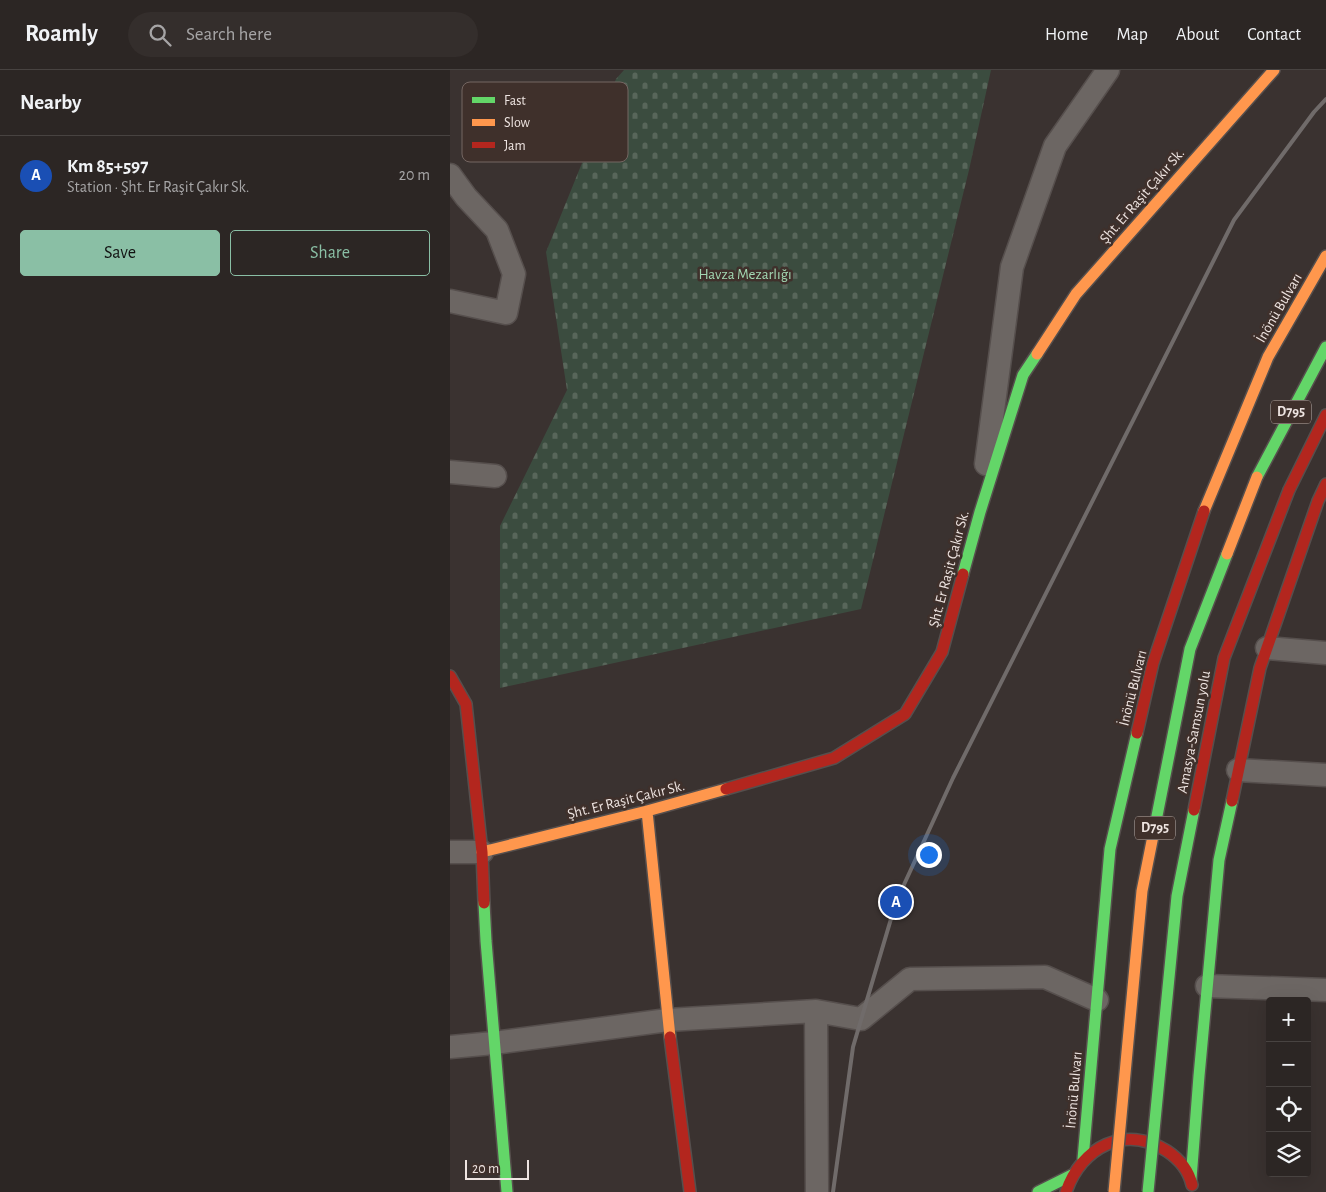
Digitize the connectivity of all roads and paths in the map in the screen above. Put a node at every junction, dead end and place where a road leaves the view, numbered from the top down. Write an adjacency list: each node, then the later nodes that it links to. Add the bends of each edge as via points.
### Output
1 (1108, 70): 11 (street, via 1054,146 1012,267)
2 (1274, 70): 11 (main road, Şht. Er Raşit Çakır Sk., via 1076,294 1023,375)
3 (450, 176): 5 (street, via 497,230 514,274 506,313)
4 (1326, 256): 22 (main road, İnönü Bulvarı, via 1268,358 1208,500 1153,663 1110,849)
5 (450, 301)
6 (1326, 347): 35 (main road, Amasya-Samsun yolu / D795, bridge, via 1257,477 1190,649 1142,892)
7 (1326, 415): 36 (main road, Amasya-Samsun yolu / D795, bridge, via 1289,490 1224,658 1177,896)
8 (450, 472): 9 (street)
9 (495, 476)
10 (1326, 484): 12 (main road)
11 (980, 512): 17 (main road, Şht. Er Raşit Çakır Sk., via 942,652 905,714 834,758)
12 (1267, 648): 13 (street); 15 (main road)
13 (1326, 653)
14 (450, 676): 19 (main road, via 466,704)
15 (1238, 770): 16 (street); 20 (main road, via 1219,860)
16 (1326, 775)
17 (647, 811): 19 (main road, Şht. Er Raşit Çakır Sk.); 24 (main road)
18 (450, 852): 19 (street)
19 (482, 852): 25 (main road)
20 (1207, 986): 21 (street); 29 (main road)
21 (1326, 990)
22 (1097, 1000): 23 (street, via 1045,977 910,980 861,1019); 27 (main road, İnönü Bulvarı)
23 (816, 1011): 24 (street); 32 (street)
24 (668, 1020): 25 (street); 31 (main road)
25 (494, 1043): 26 (street); 30 (main road)
26 (450, 1047)
27 (1083, 1159): 28 (main road); 29 (main road, via 1100,1146 1121,1139 1142,1140 1163,1147 1180,1161)
28 (1072, 1174): 33 (main road); 34 (main road)
29 (1191, 1179): 37 (main road)
30 (507, 1192)
31 (690, 1192)
32 (817, 1192)
33 (1038, 1192)
34 (1066, 1192)
35 (1114, 1192)
36 (1148, 1192)
37 (1194, 1192)

